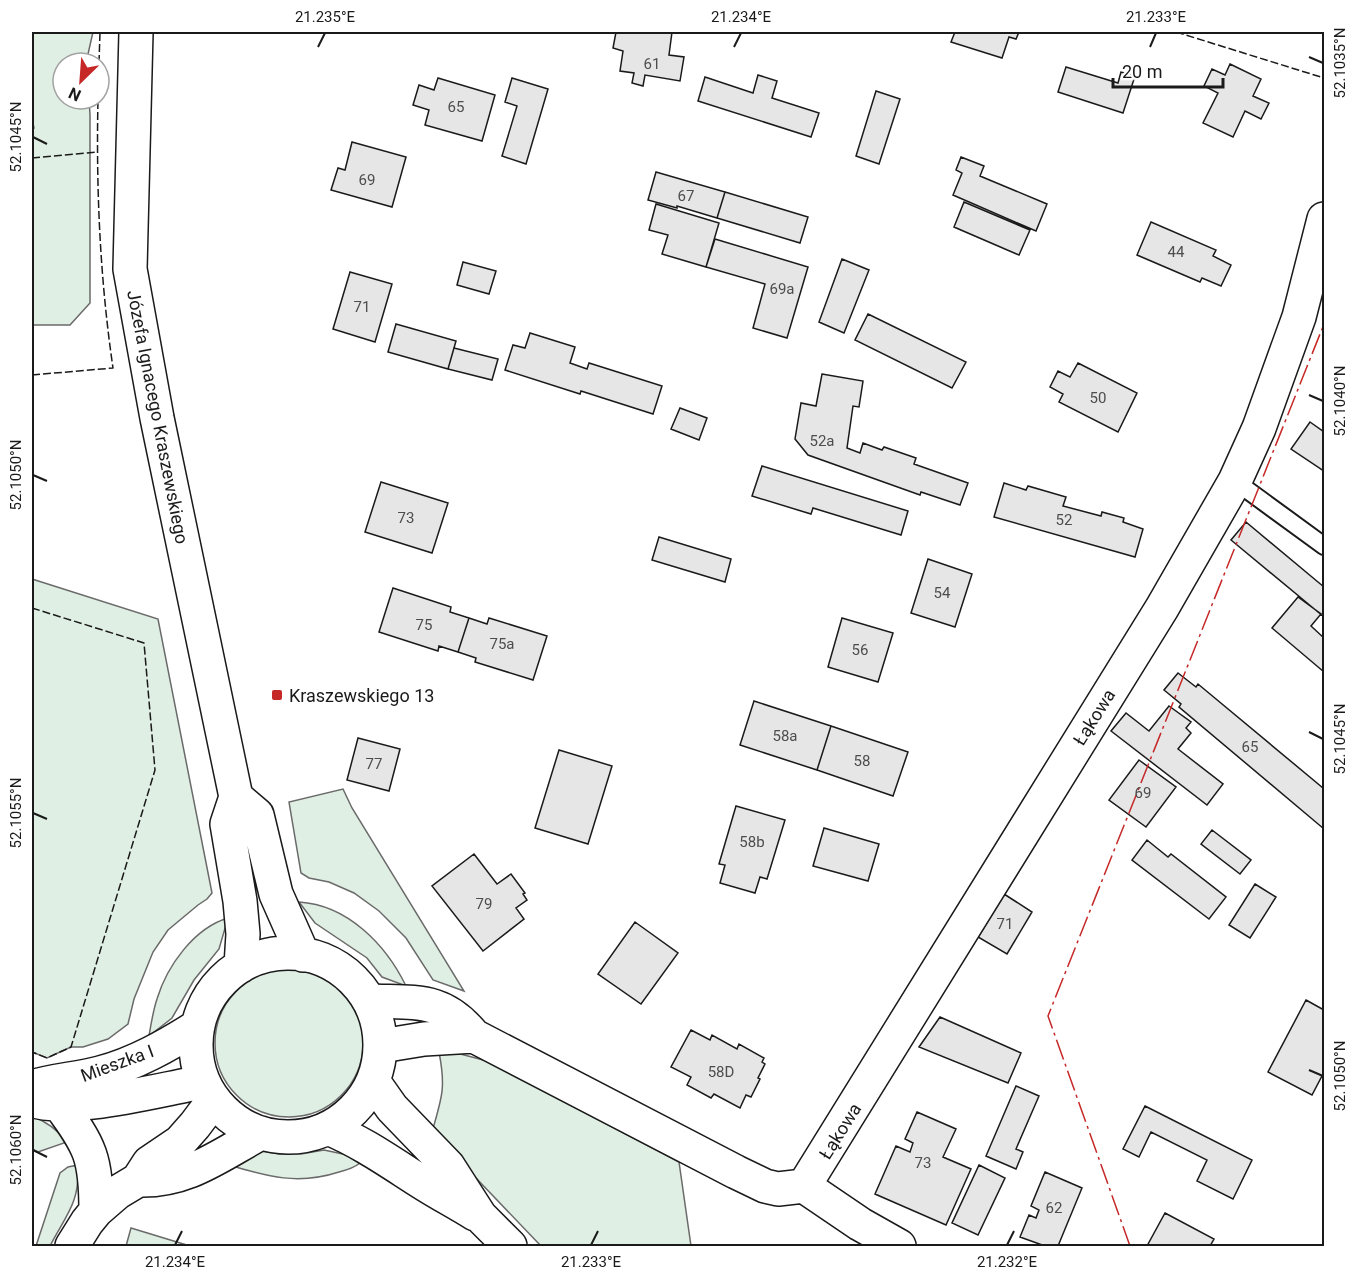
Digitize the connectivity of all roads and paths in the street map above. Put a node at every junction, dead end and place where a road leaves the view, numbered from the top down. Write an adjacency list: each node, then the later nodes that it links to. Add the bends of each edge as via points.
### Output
1 (136, 32): 5 (street, Józefa Ignacego Kraszewskiego, via 130,269)
2 (1324, 219): 3 (street, Łąkowa, via 1299,317)
3 (1235, 482): 4 (lane); 19 (street, Łąkowa, via 1162,608)
4 (1324, 546)
5 (236, 797): 6 (street, via 257,815 276,894); 7 (street, Józefa Ignacego Kraszewskiego, via 227,824 240,901)
6 (303, 955): 7 (street, via 267,955); 8 (street, via 337,966)
7 (241, 966): 9 (street, via 210,994)
8 (370, 1001): 10 (street, via 434,1006 456,1016); 11 (street)
9 (198, 1026): 13 (street, Mieszka I, via 156,1050 104,1072); 14 (street, via 196,1062)
10 (474, 1036): 11 (street); 19 (street, via 765,1186)
11 (381, 1046): 12 (street)
12 (374, 1081): 16 (street, via 360,1105); 21 (street, via 392,1108 448,1166)
13 (32, 1088)
14 (208, 1091): 15 (street, Mieszka I); 17 (street, via 227,1116); 18 (street, via 195,1125 180,1142 149,1163)
15 (45, 1102): 20 (street, via 80,1132 89,1150 94,1165)
16 (328, 1128): 17 (street, via 294,1138); 21 (street, via 348,1136)
17 (261, 1133): 18 (street, via 183,1174)
18 (138, 1180): 20 (street)
19 (804, 1186): 24 (street)
20 (96, 1211): 22 (street)
21 (480, 1216): 23 (street)
22 (72, 1246)
23 (510, 1246)
24 (899, 1246)

